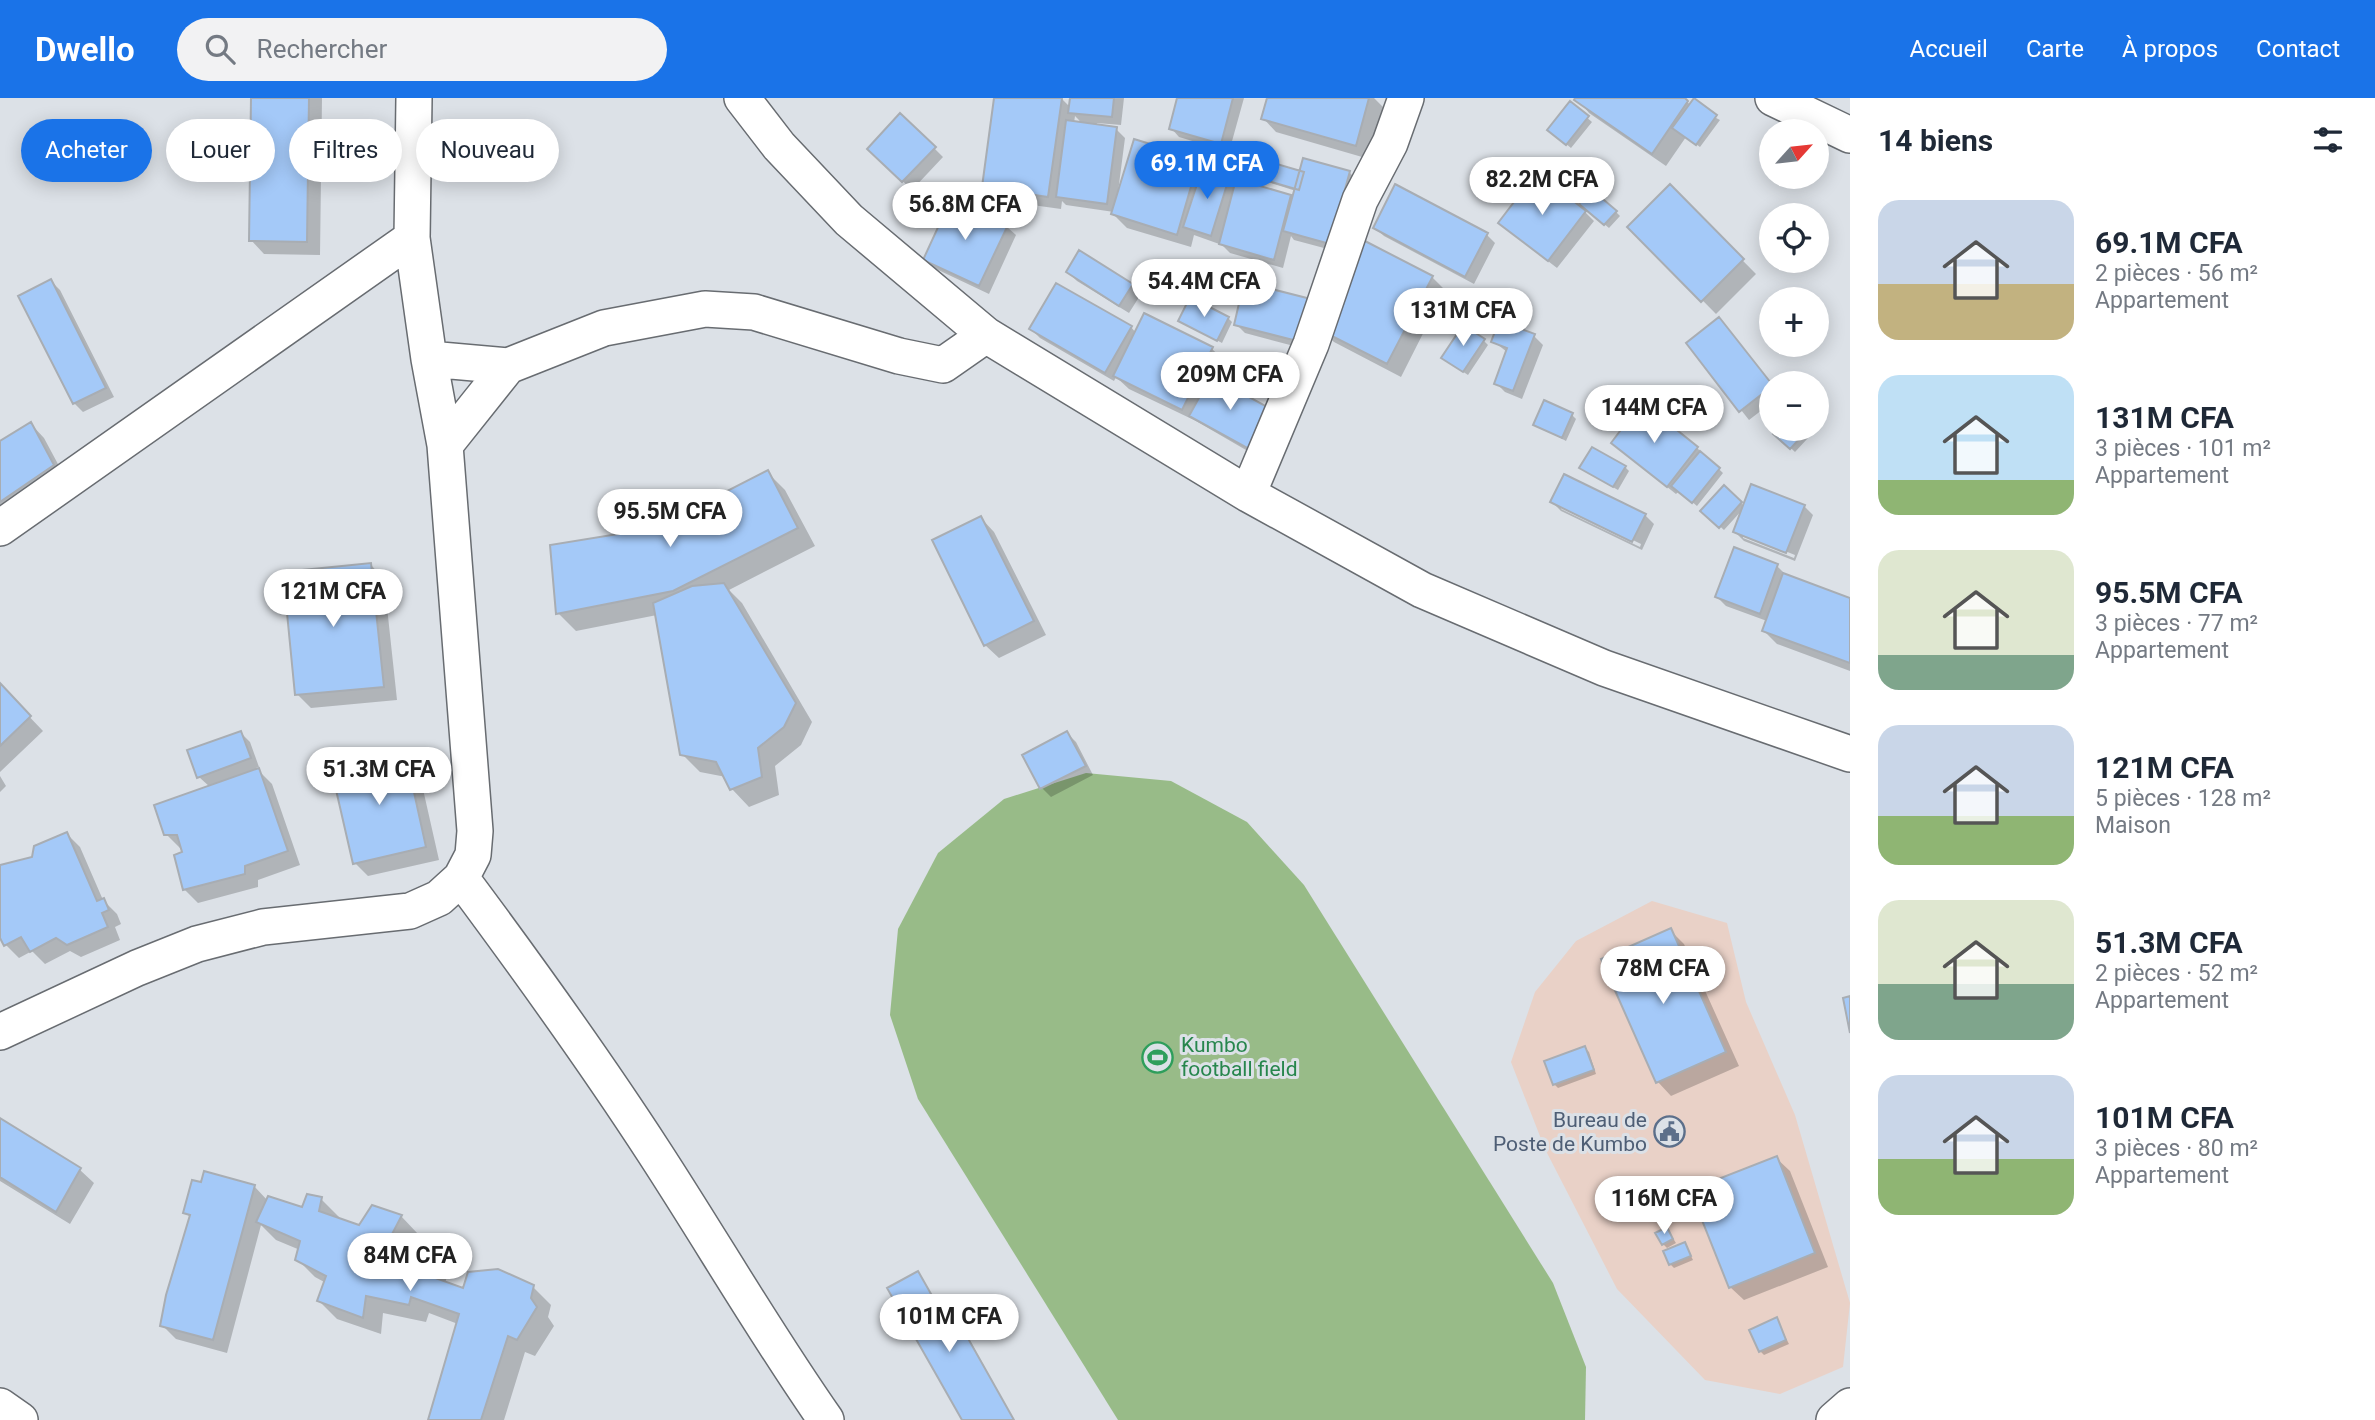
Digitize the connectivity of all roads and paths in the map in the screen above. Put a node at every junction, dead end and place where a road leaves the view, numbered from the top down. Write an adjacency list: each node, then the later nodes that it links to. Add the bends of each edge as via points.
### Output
1 (414, 98): 6 (street)
2 (1406, 98): 11 (street, via 1390,142 1360,200 1311,344)
3 (1773, 98): 5 (street)
4 (748, 101): 7 (street, via 779,146 849,220)
5 (1850, 135)
6 (412, 238): 8 (street); 12 (street)
7 (986, 335): 9 (street, via 943,365 754,312 705,309 604,328); 11 (street)
8 (429, 359): 9 (street); 10 (street)
9 (508, 366): 10 (street)
10 (445, 445): 14 (street, via 475,831 473,855)
11 (1248, 494): 13 (street, via 1422,590 1604,668)
12 (0, 528)
13 (1850, 754)
14 (461, 878): 15 (street, via 439,898 410,911 263,927 197,944); 19 (street, via 607,1082)
15 (0, 1032)
16 (0, 1406): 18 (street)
17 (1850, 1406): 20 (street)
18 (20, 1420)
19 (826, 1420)
20 (1834, 1420)

